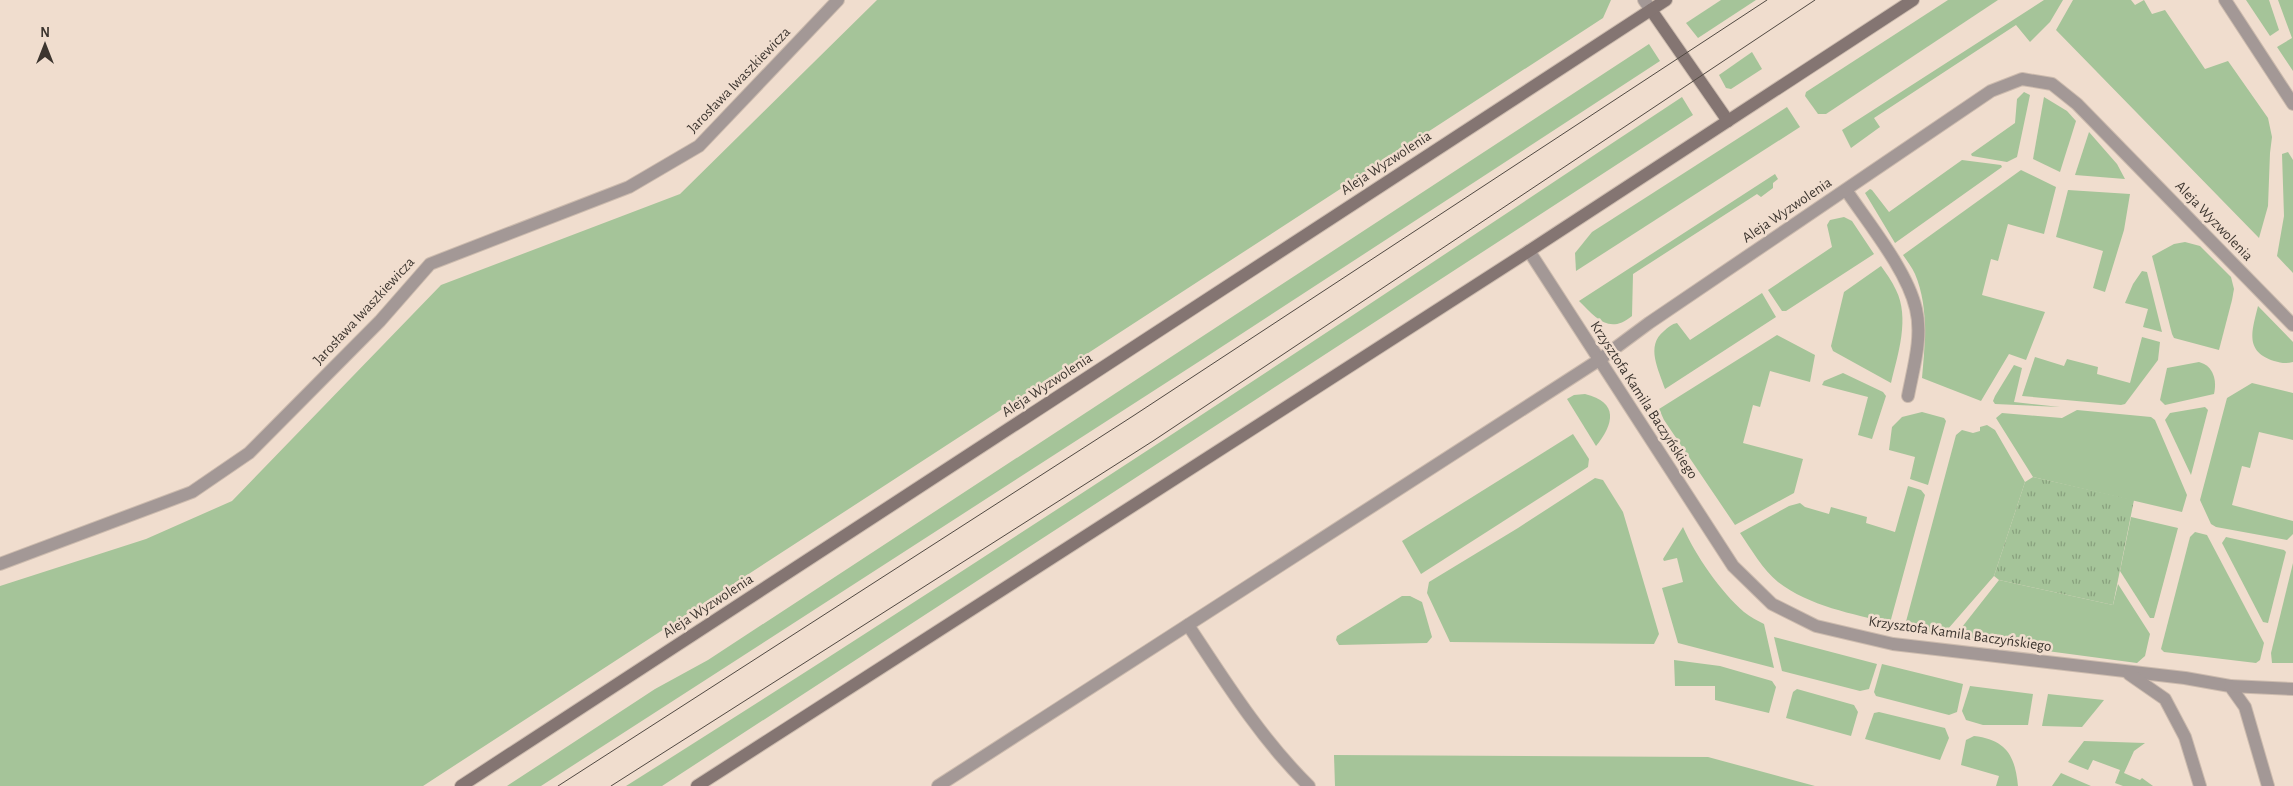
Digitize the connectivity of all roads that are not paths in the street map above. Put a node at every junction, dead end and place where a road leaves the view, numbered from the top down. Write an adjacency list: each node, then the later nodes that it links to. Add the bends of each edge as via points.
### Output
1 (838, 0): 13 (street, Jarosława Iwaszkiewicza, via 699,146 629,186 430,264 380,321 249,453 192,492)
2 (1666, 0): 5 (main road, Aleja Wyzwolenia)
3 (1913, 0): 7 (main road)
4 (2225, 0): 6 (street)
5 (1648, 5): 7 (main road); 18 (main road, Aleja Wyzwolenia)
6 (2293, 104)
7 (1728, 121): 9 (main road)
8 (1846, 190): 10 (street, Aleja Wyzwolenia, via 1992,91 2022,80 2052,84 2077,104); 11 (street, Aleja Wyzwolenia); 12 (street, via 1902,276 1916,309 1918,342)
9 (1529, 251): 11 (street, Krzysztofa Kamila Baczyńskiego); 19 (main road)
10 (2293, 325)
11 (1599, 360): 14 (street, Aleja Wyzwolenia); 15 (street, Krzysztofa Kamila Baczyńskiego, via 1733,566 1772,604 1816,626 1893,644)
12 (1908, 396)
13 (0, 564)
14 (1188, 625): 20 (street, Aleja Wyzwolenia); 21 (street, via 1244,708 1287,765)
15 (2127, 673): 16 (street, Krzysztofa Kamila Baczyńskiego); 22 (street, via 2165,699 2185,737)
16 (2230, 686): 17 (street, Krzysztofa Kamila Baczyńskiego); 23 (street, via 2244,707)
17 (2293, 689)
18 (461, 786)
19 (697, 786)
20 (938, 786)
21 (1309, 786)
22 (2200, 786)
23 (2268, 786)

